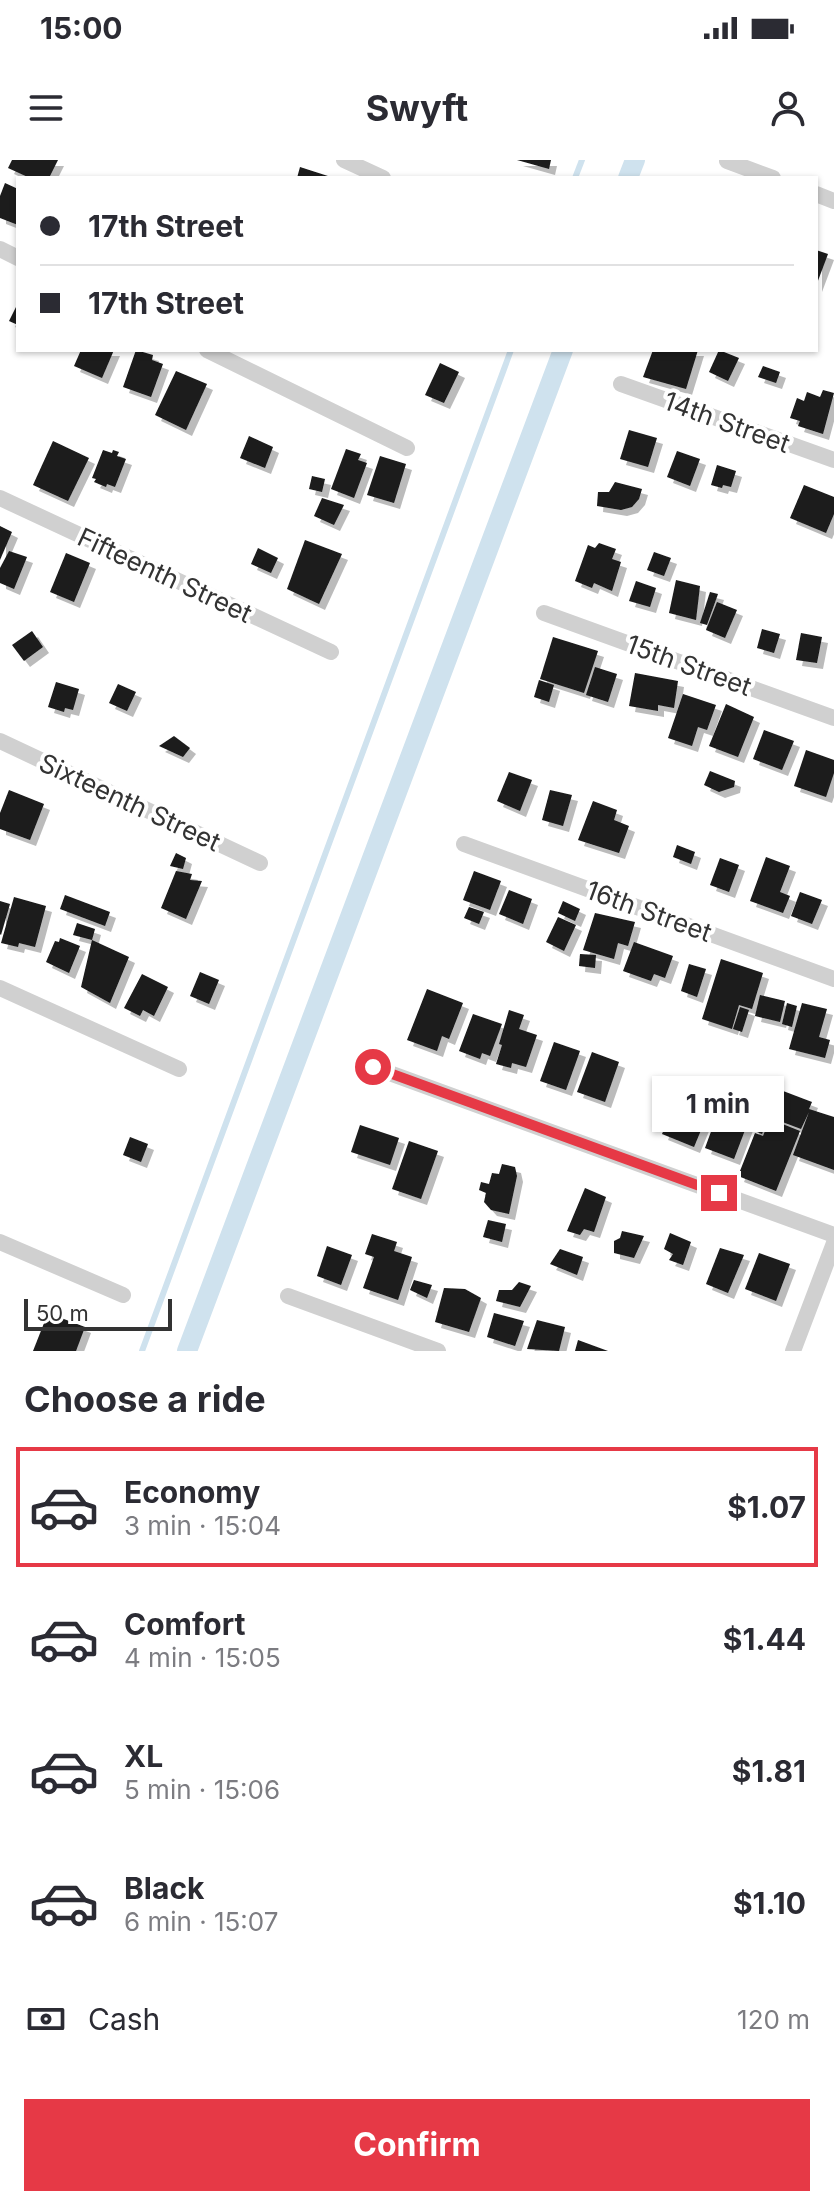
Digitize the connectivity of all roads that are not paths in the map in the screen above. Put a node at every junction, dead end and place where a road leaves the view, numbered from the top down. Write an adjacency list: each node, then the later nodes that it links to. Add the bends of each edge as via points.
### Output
1 (344, 160): 3 (street)
2 (727, 161): 4 (street)
3 (379, 176)
4 (768, 176)
5 (211, 352): 7 (street)
6 (621, 384): 8 (street, 14th Street)
7 (407, 448)
8 (834, 460)
9 (0, 498): 11 (street, Fifteenth Street)
10 (544, 613): 12 (street, 15th Street)
11 (331, 652)
12 (834, 718)
13 (0, 741): 15 (street, Sixteenth Street)
14 (464, 844): 16 (street, 16th Street)
15 (260, 863)
16 (834, 979)
17 (0, 988): 19 (street)
18 (373, 1067): 20 (street)
19 (179, 1069)
20 (834, 1235)
21 (0, 1242): 23 (street)
22 (834, 1243): 26 (street)
23 (123, 1295)
24 (288, 1296): 25 (street)
25 (438, 1351)
26 (793, 1351)

